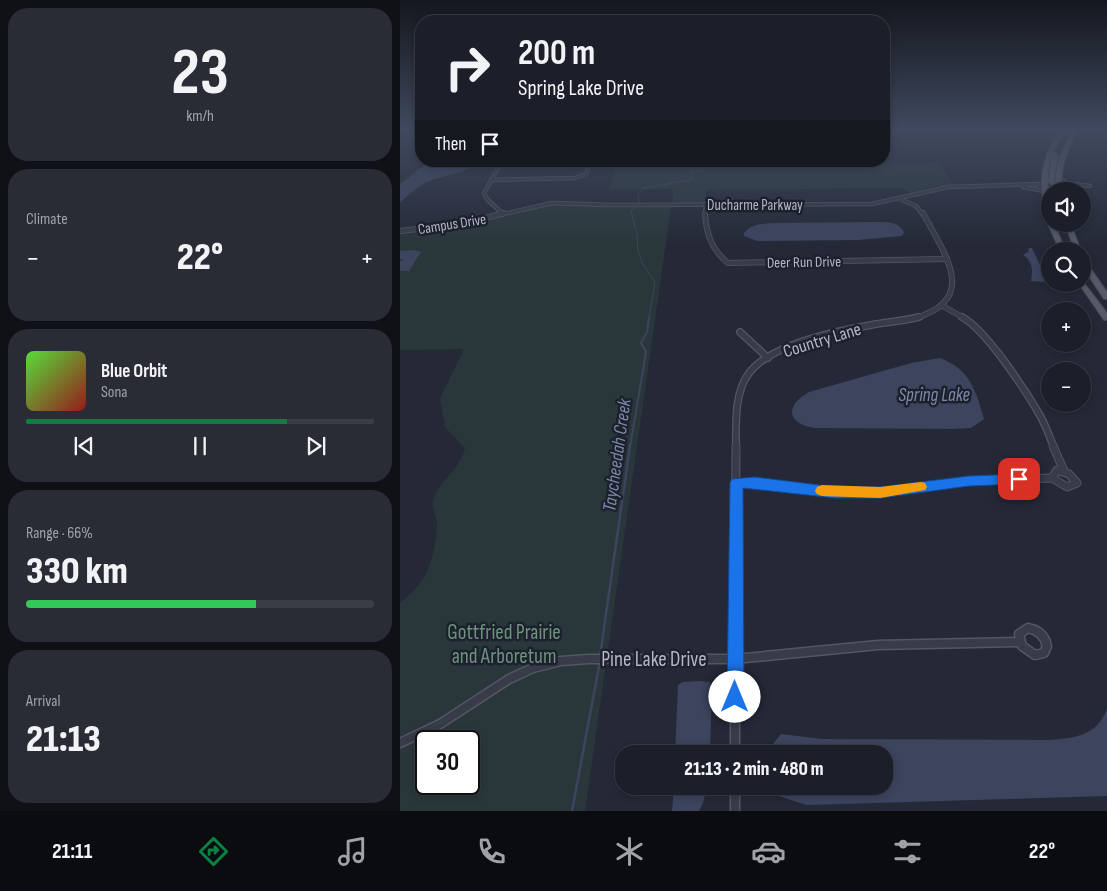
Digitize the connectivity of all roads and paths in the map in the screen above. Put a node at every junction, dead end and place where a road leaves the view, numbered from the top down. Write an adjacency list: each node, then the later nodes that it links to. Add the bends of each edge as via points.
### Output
1 (497, 169): 7 (street)
2 (588, 169): 7 (street, via 586,174 576,178)
3 (1045, 169): 8 (main road)
4 (1053, 169): 9 (main road)
5 (1060, 169): 6 (main road)
6 (1058, 176): 10 (main road); 11 (street)
7 (491, 180): 17 (street, via 484,194)
8 (1043, 182)
9 (1051, 182)
10 (1058, 182)
11 (1065, 182)
12 (1041, 184): 13 (street, Ducharme Parkway)
13 (1006, 185): 14 (street, Ducharme Parkway); 15 (street, Ducharme Parkway, via 942,188)
14 (1041, 190)
15 (902, 200): 16 (street, Ducharme Parkway, via 872,204); 23 (street, via 922,212)
16 (706, 204): 17 (street, Ducharme Parkway, via 552,203); 23 (street, Deer Run Drive, via 704,223 710,243 728,263)
17 (503, 214): 18 (street, Campus Drive, via 449,226)
18 (400, 231)
19 (1068, 232): 21 (main road)
20 (1070, 232): 21 (main road)
21 (1071, 236): 22 (main road)
22 (1074, 242)
23 (947, 259): 27 (street, via 954,280)
24 (1091, 273): 26 (main road)
25 (1088, 292): 28 (main road)
26 (1107, 297)
27 (941, 305): 30 (street, Country Lane, via 910,320 818,338); 31 (street, via 972,322 1009,368 1039,413)
28 (1107, 318)
29 (740, 332): 30 (street)
30 (768, 358): 33 (street, Country Lane, via 750,372 741,388 736,413)
31 (1064, 471): 32 (street, via 1057,470); 32 (street, via 1075,478 1077,483 1074,486 1067,487)
32 (1052, 478): 33 (street, via 969,481 880,492 835,492)
33 (737, 483): 35 (street, Country Lane)
34 (1019, 642): 35 (street, Pine Lake Drive, via 878,645)
35 (735, 659): 36 (street, Pine Lake Drive, via 594,659 553,663 519,674 440,724); 37 (street, Country Lane)
36 (400, 743)
37 (735, 745)
38 (735, 795): 39 (street)
39 (735, 811)

